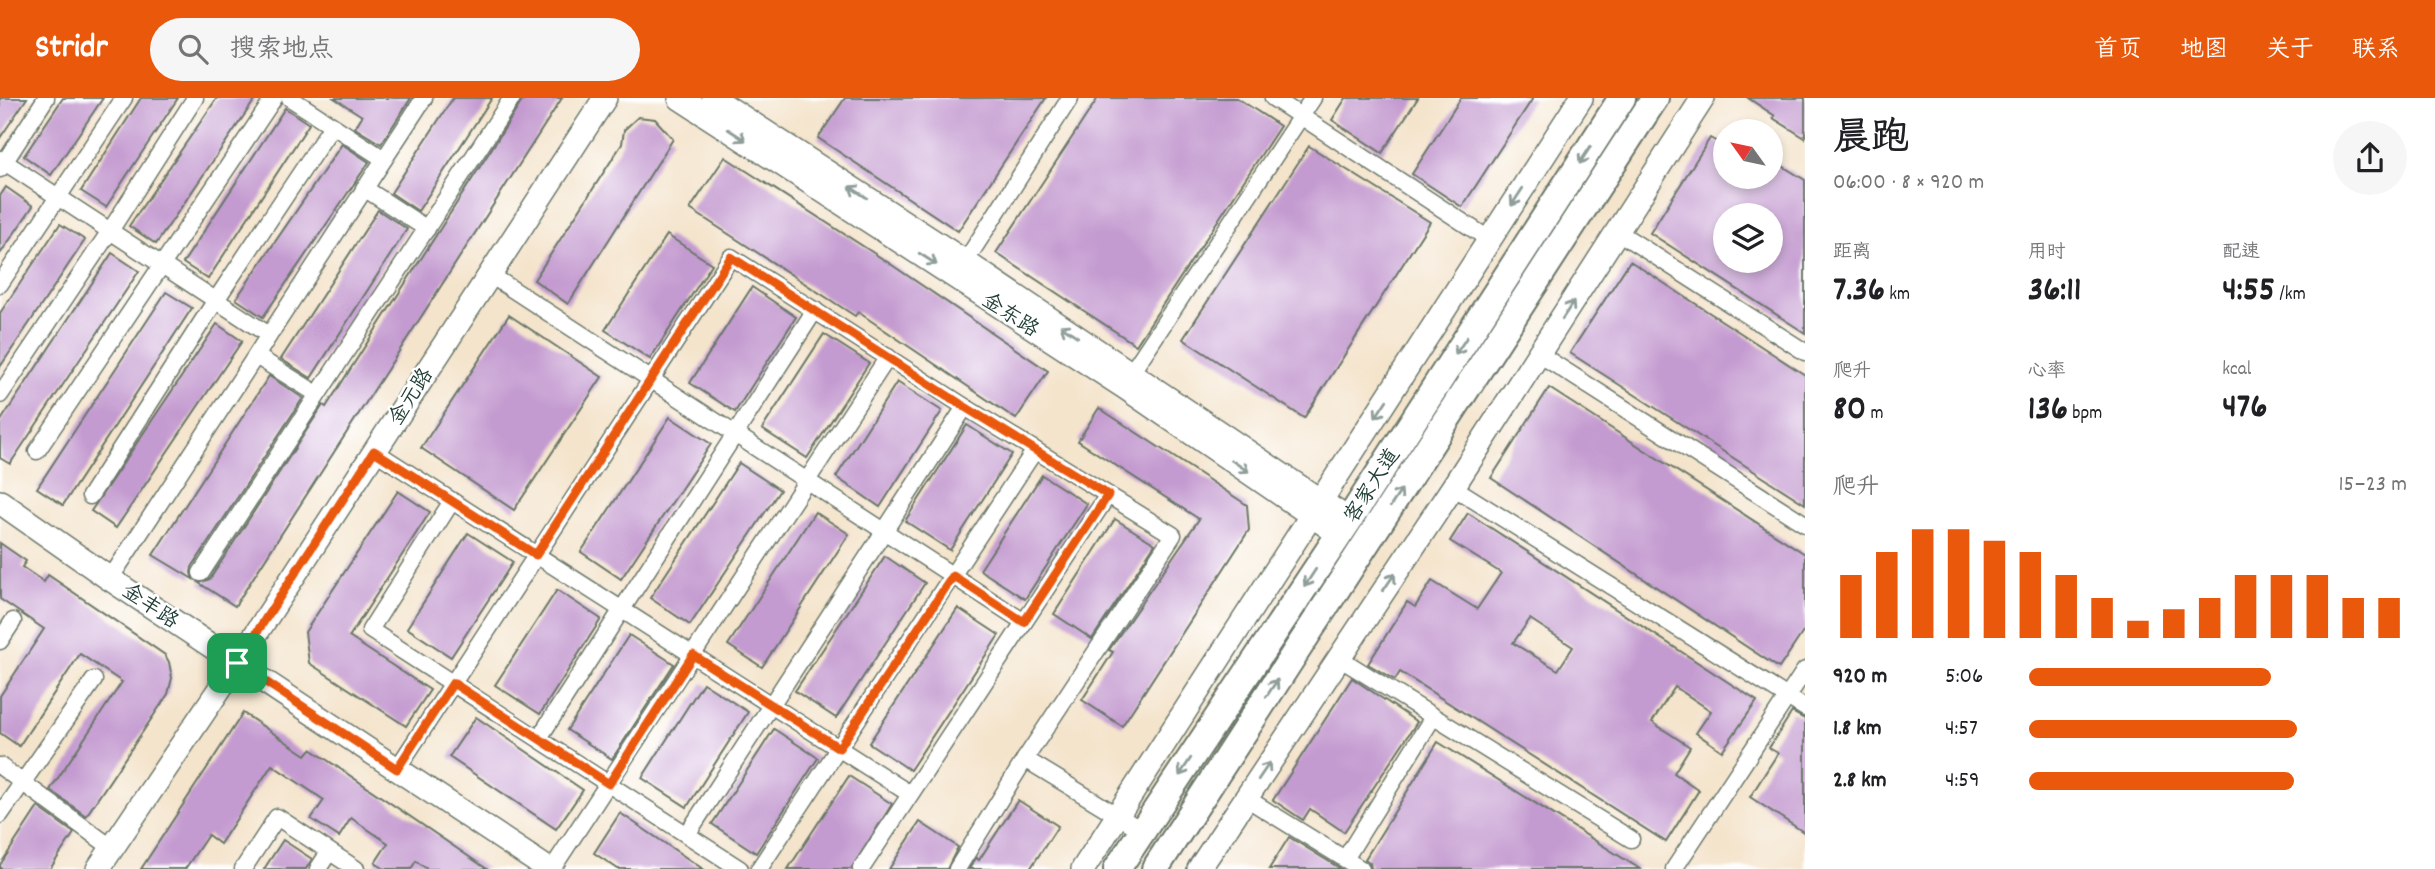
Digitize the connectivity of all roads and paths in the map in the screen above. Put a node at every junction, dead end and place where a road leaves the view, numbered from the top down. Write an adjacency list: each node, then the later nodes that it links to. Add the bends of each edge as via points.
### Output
1 (46, 98): 21 (street)
2 (124, 98): 23 (street)
3 (195, 98): 25 (street)
4 (274, 98): 29 (street)
5 (290, 98): 19 (street)
6 (424, 98): 20 (street)
7 (512, 98): 24 (street)
8 (605, 98): 30 (street, 金元路)
9 (680, 98): 54 (street, 金东路, one-way to 54)
10 (713, 98): 28 (street, 金东路, one-way to 10)
11 (1070, 98): 28 (street)
12 (1273, 98): 18 (street)
13 (1313, 98): 18 (street)
14 (1581, 98): 27 (street, one-way to 27)
15 (1655, 98): 104 (main road, 客家大道, one-way to 15)
16 (1703, 98): 26 (street)
17 (1617, 100): 56 (main road, 客家大道, one-way to 56)
18 (1301, 116): 27 (street); 39 (street)
19 (332, 126): 20 (street); 32 (street)
20 (384, 159): 22 (street)
21 (2, 163): 23 (street)
22 (364, 188): 24 (street); 34 (street)
23 (59, 197): 25 (street); 31 (street)
24 (427, 229): 41 (street)
25 (110, 231): 29 (street); 42 (street)
26 (1618, 232): 35 (street); 36 (street, one-way to 26)
27 (1490, 240): 54 (street, one-way to 54)
28 (965, 261): 39 (street, 金东路, one-way to 28)
29 (162, 265): 32 (street); 46 (street)
30 (489, 274): 40 (street); 47 (street, 金元路)
31 (0, 284)
32 (216, 300): 34 (street); 51 (street)
33 (815, 310): 38 (street); 40 (street, via 731,257); 44 (street)
34 (269, 335): 37 (street)
35 (1805, 352)
36 (1539, 354): 49 (street); 55 (street)
37 (256, 356): 41 (street); 61 (street)
38 (888, 357): 43 (street); 48 (street)
39 (1131, 373): 54 (street, 金东路)
40 (651, 379): 44 (street); 58 (street)
41 (317, 394): 59 (street)
42 (0, 395)
43 (965, 407): 45 (street); 57 (street)
44 (735, 434): 48 (street); 62 (street)
45 (1035, 450): 50 (street); 60 (street)
46 (37, 451)
47 (374, 451): 52 (street); 68 (street, 金元路)
48 (807, 481): 57 (street); 66 (street)
49 (1453, 486): 67 (street, one-way to 49); 72 (street)
50 (1108, 495): 64 (street); 78 (street, via 1173,535)
51 (90, 496)
52 (452, 501): 58 (street); 71 (street, via 370,630)
53 (0, 502): 61 (street, 金丰路)
54 (1317, 508): 56 (street, 金东路); 86 (street)
55 (1805, 524)
56 (1344, 527): 87 (main road, 客家大道, one-way to 87)
57 (884, 531): 60 (street); 73 (street)
58 (536, 555): 62 (street); 71 (street)
59 (201, 573)
60 (953, 576): 64 (street); 77 (street)
61 (110, 579): 68 (street, 金丰路)
62 (622, 610): 66 (street); 76 (street)
63 (13, 621): 65 (street)
64 (1024, 622): 83 (street)
65 (0, 640)
66 (693, 655): 73 (street); 82 (street)
67 (1339, 658): 75 (street); 84 (street, one-way to 67)
68 (237, 663): 80 (street, 金丰路); 90 (street, 金元路)
69 (1805, 670): 72 (street)
70 (94, 680): 81 (street)
71 (453, 683): 76 (street); 80 (street)
72 (1788, 697): 74 (street); 107 (street)
73 (771, 705): 77 (street); 88 (street)
74 (1805, 708)
75 (1433, 717): 89 (street); 92 (street)
76 (539, 738): 82 (street)
77 (839, 748): 83 (street); 99 (street)
78 (1025, 759): 86 (street); 101 (street)
79 (0, 766): 81 (street)
80 (397, 769): 97 (street, 金丰路)
81 (23, 782): 85 (street); 90 (street)
82 (609, 784): 88 (street); 97 (street)
83 (910, 794): 100 (street)
84 (1246, 798): 92 (street); 105 (street)
85 (0, 815)
86 (1118, 816): 87 (street); 102 (street)
87 (1143, 831): 103 (main road, 客家大道)
88 (688, 833): 98 (street)
89 (1631, 839)
90 (112, 848): 93 (street, 金元路)
91 (329, 852): 94 (street, via 277,817); 95 (street); 96 (street)
92 (1345, 859): 106 (street)
93 (98, 869)
94 (243, 869)
95 (318, 869)
96 (356, 869)
97 (550, 869)
98 (740, 869)
99 (759, 869)
100 (861, 869)
101 (957, 869)
102 (1083, 869)
103 (1117, 869)
104 (1155, 869)
105 (1199, 869)
106 (1361, 869)
107 (1674, 869)

